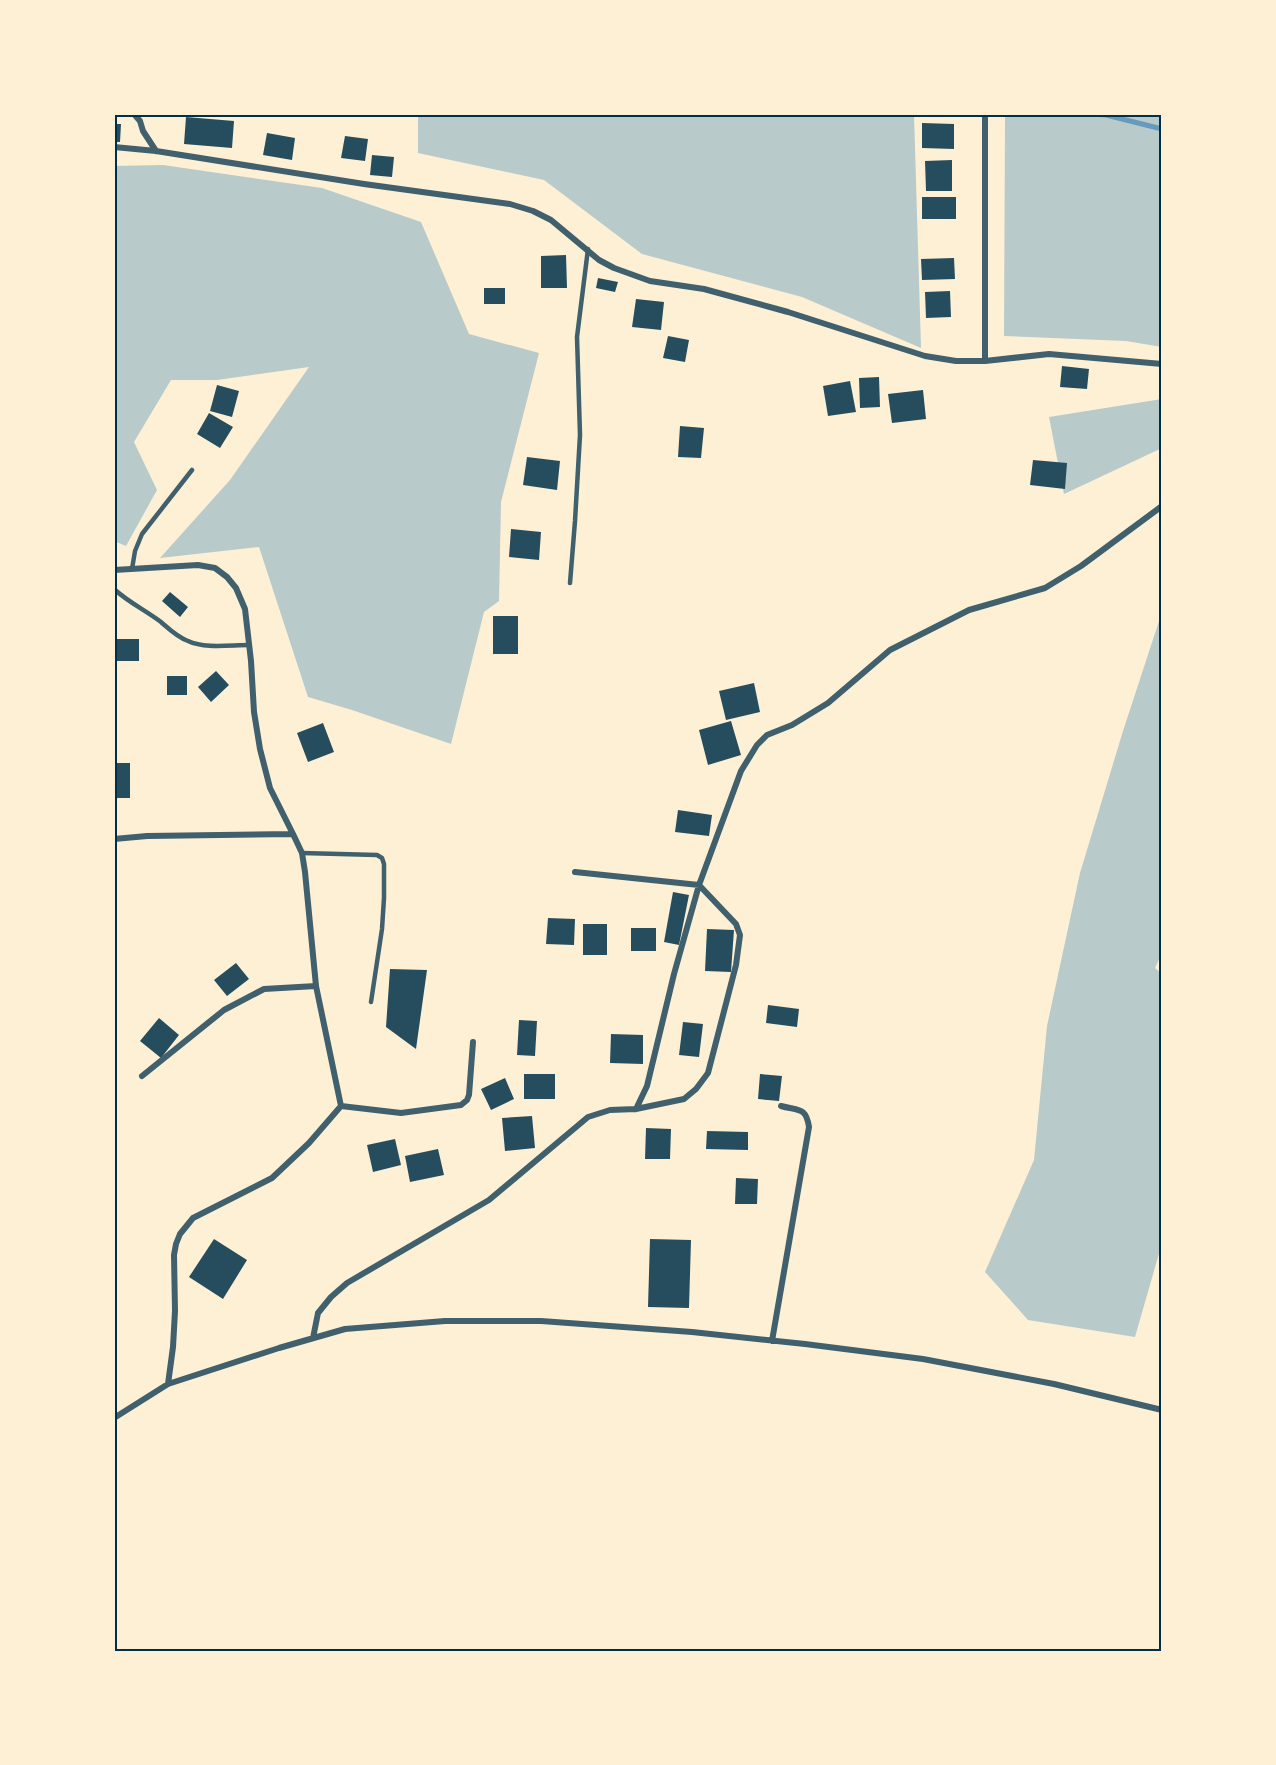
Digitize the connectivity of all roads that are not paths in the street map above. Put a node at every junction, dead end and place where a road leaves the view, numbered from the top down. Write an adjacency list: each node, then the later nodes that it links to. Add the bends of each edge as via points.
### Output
1 (134, 114): 4 (street)
2 (985, 114): 6 (street)
3 (114, 147): 4 (street)
4 (156, 151): 5 (street, via 510,204 551,220)
5 (588, 249): 6 (street, via 614,268 650,281 704,289 925,356); 12 (lane, via 577,337 580,435)
6 (985, 361): 7 (street, via 1049,354)
7 (1162, 364)
8 (192, 470): 10 (lane, via 142,534)
9 (1162, 506): 19 (street, via 1045,588 969,610 890,650 828,703 767,735 741,771)
10 (132, 569): 11 (street); 14 (street, via 198,565 215,568 236,588 244,609)
11 (114, 570)
12 (570, 583)
13 (114, 589): 14 (lane, via 189,642)
14 (249, 645): 15 (street, via 260,749 270,788)
15 (293, 834): 16 (street); 17 (street)
16 (114, 840)
17 (302, 853): 20 (street); 21 (lane, via 382,858 382,929)
18 (574, 872): 19 (street)
19 (699, 885): 26 (street, via 647,1086); 26 (street, via 736,924 740,935 708,1073 684,1099)
20 (315, 986): 23 (street, via 264,989 224,1010); 24 (street)
21 (371, 1002)
22 (473, 1042): 24 (street, via 468,1095 461,1105 401,1113)
23 (142, 1076)
24 (341, 1106): 29 (street, via 272,1178 193,1218 180,1234 174,1255 174,1329)
25 (781, 1106): 28 (street, via 804,1112 809,1127)
26 (636, 1109): 27 (street, via 609,1110 588,1117 489,1200 347,1283 318,1313)
27 (313, 1338): 28 (street, via 345,1329 445,1321 541,1321); 29 (street)
28 (772, 1341): 30 (street, via 923,1359)
29 (168, 1384): 31 (street)
30 (1162, 1410)
31 (114, 1418)

